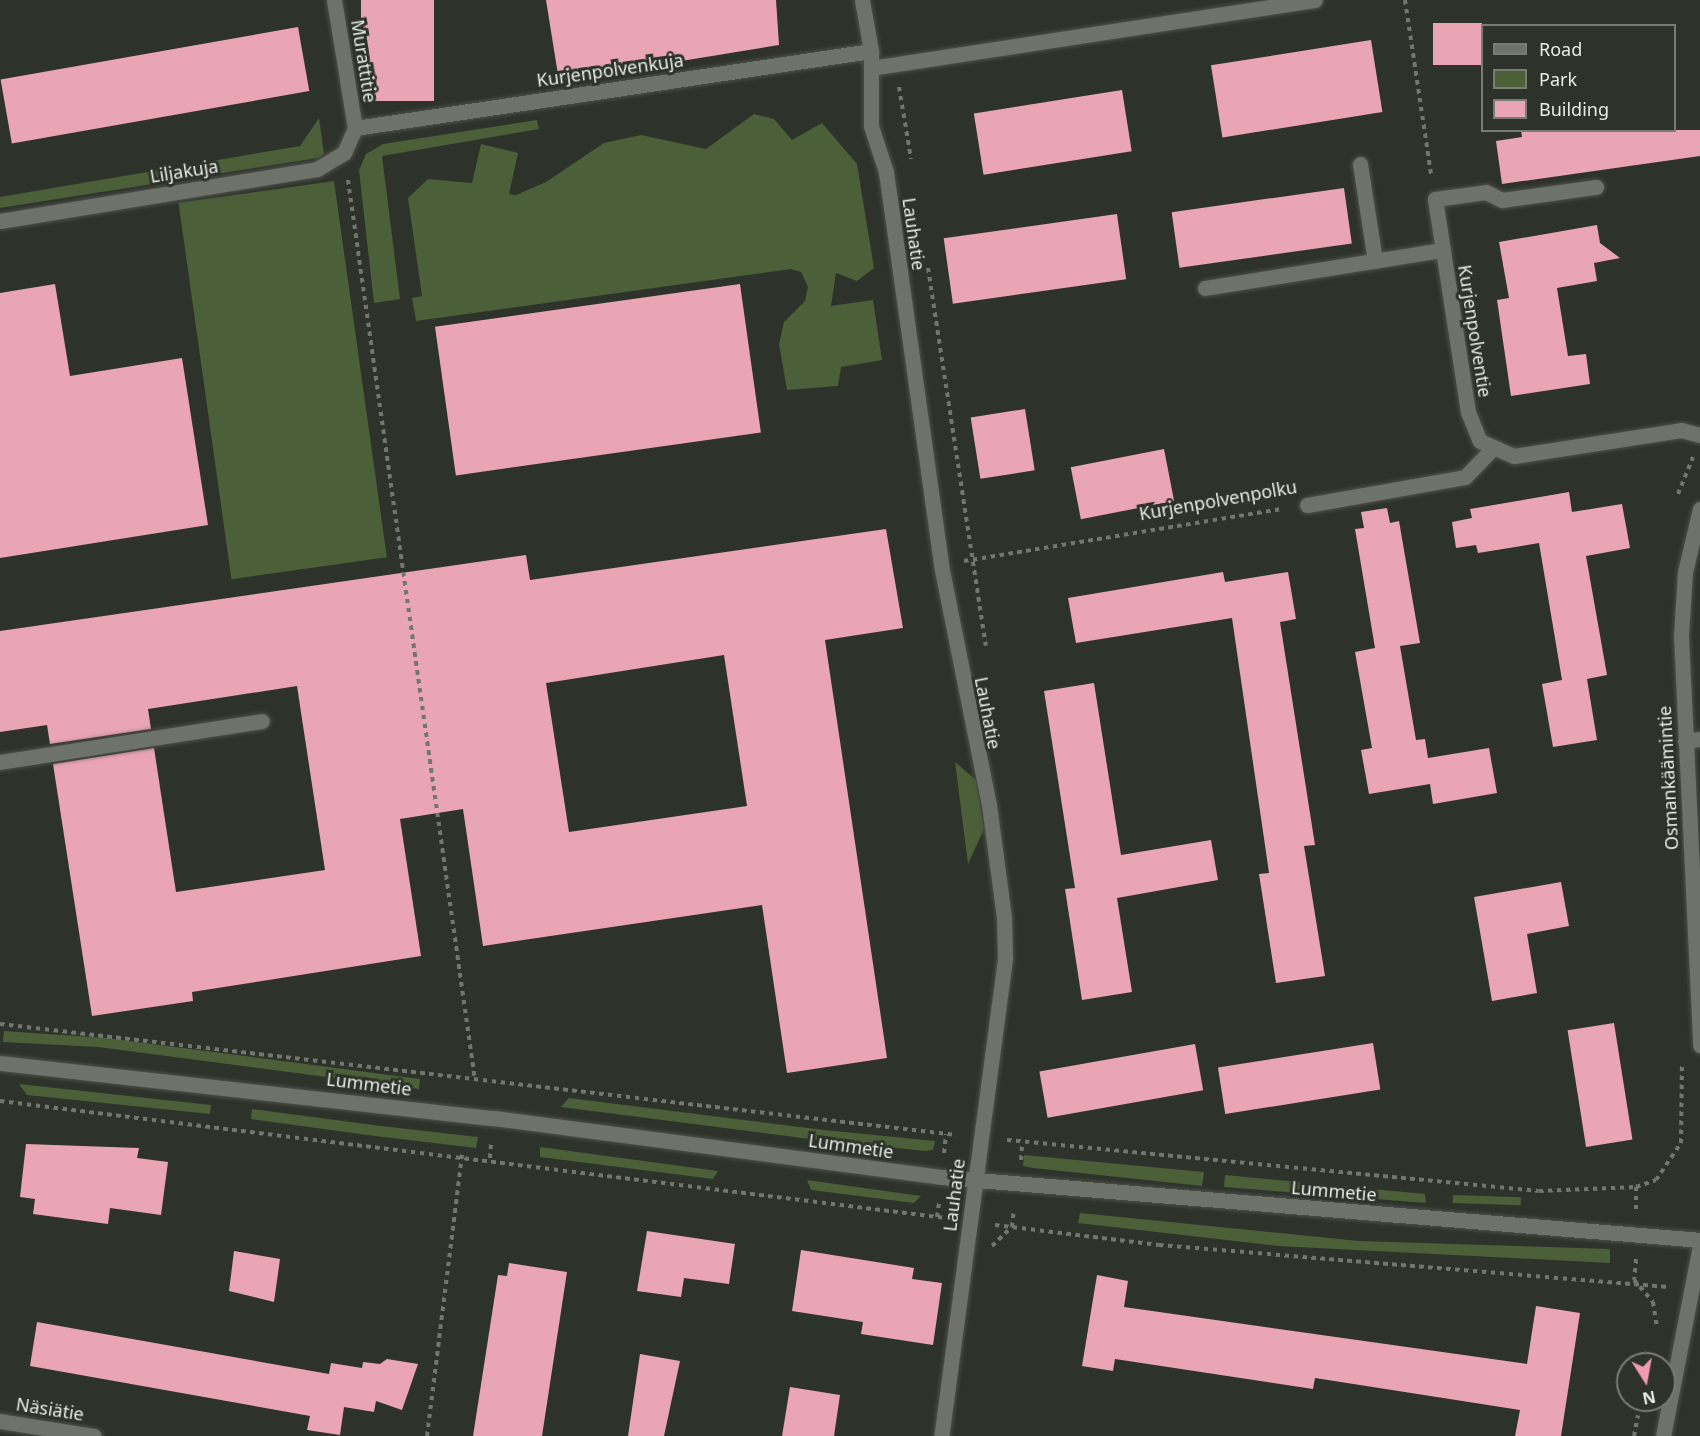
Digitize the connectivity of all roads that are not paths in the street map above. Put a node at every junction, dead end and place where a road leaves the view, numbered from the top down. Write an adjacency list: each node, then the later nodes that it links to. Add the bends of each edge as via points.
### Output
1 (334, 0): 6 (street, Murattitie)
2 (862, 0): 4 (street, Lauhatie)
3 (1314, 0): 5 (street)
4 (871, 51): 5 (street, Lauhatie); 6 (street, Kurjenpolvenkuja)
5 (871, 68): 22 (street, Lauhatie, via 871,126 885,172 941,565 990,805 1004,917 1005,959)
6 (355, 128): 9 (street, Liljakuja, via 344,153 317,169)
7 (1360, 164): 11 (street)
8 (1596, 187): 10 (street, Kurjenpolventie, via 1502,200 1486,192 1435,199)
9 (0, 221)
10 (1443, 250): 11 (street); 14 (street, Kurjenpolventie, via 1468,412 1480,441)
11 (1375, 261): 12 (street)
12 (1205, 288)
13 (1698, 441): 14 (street, via 1681,430 1514,456)
14 (1491, 450): 15 (street, Kurjenpolvenpolku, via 1465,477)
15 (1307, 505)
16 (1700, 510): 18 (street, Osmankäämintie, via 1685,572)
17 (262, 721): 19 (street)
18 (1692, 740): 20 (street, Osmankäämintie)
19 (0, 762)
20 (1700, 1046)
21 (0, 1063): 22 (street, Lummetie)
22 (976, 1180): 23 (street, Lummetie); 27 (street, Lauhatie)
23 (1700, 1240)
24 (1700, 1246): 28 (street)
25 (0, 1421): 26 (street, Näsiätie)
26 (94, 1436)
27 (941, 1436)
28 (1663, 1436)

